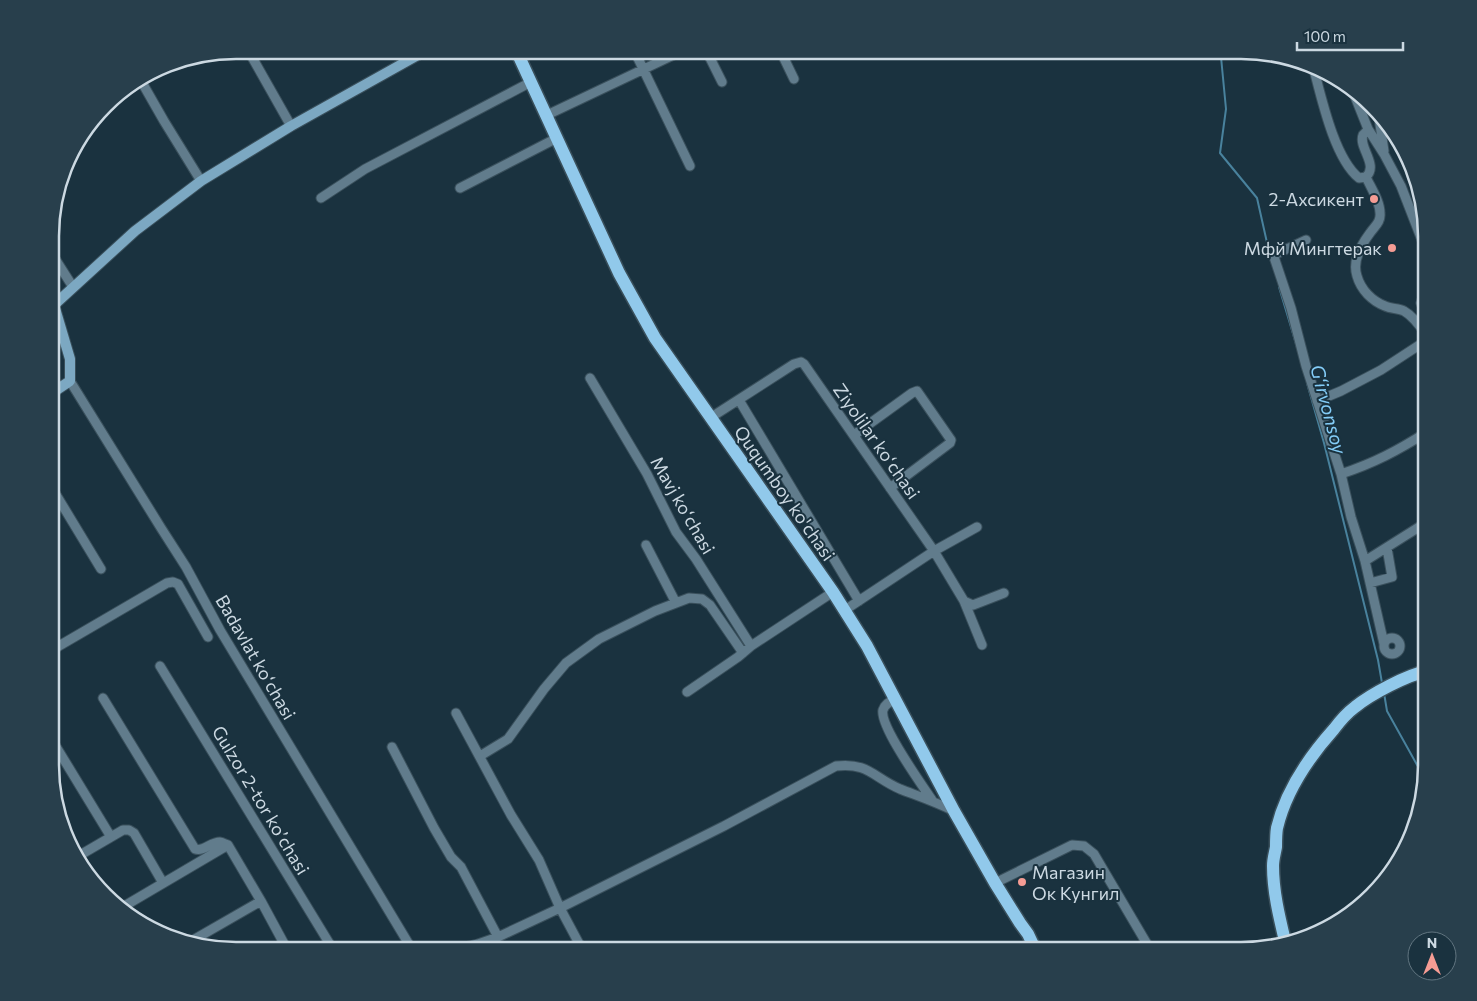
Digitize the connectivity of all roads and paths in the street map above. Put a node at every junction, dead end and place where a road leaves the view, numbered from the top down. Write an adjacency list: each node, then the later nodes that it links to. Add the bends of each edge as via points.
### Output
1 (253, 59): 16 (street)
2 (411, 59): 16 (street)
3 (520, 59): 11 (main road, Ququmboy ko'chasi)
4 (638, 59): 8 (street)
5 (666, 59): 8 (street)
6 (710, 59): 12 (street)
7 (784, 59): 10 (street)
8 (643, 70): 15 (street); 21 (street)
9 (1315, 75): 22 (street, via 1344,159 1356,177)
10 (794, 79)
11 (531, 82): 15 (main road, Ququmboy ko'chasi); 25 (street, via 365,169)
12 (722, 82)
13 (143, 85): 23 (street)
14 (1357, 102): 18 (street)
15 (547, 115): 19 (main road, Ququmboy ko'chasi)
16 (291, 126): 23 (street)
17 (1381, 127): 20 (street)
18 (1368, 129): 20 (street); 22 (street, via 1363,136 1370,172)
19 (557, 138): 24 (street); 39 (main road, Ququmboy ko'chasi, via 624,281 655,338)
20 (1384, 154): 26 (street)
21 (690, 166)
22 (1366, 178): 31 (street, via 1380,214 1377,225 1358,253 1356,276 1372,299 1386,307 1402,310)
23 (201, 181): 29 (street, via 135,231)
24 (460, 188)
25 (321, 198)
26 (1418, 229)
27 (1306, 240): 38 (street, via 1274,257)
28 (59, 265): 29 (street)
29 (73, 287): 30 (street)
30 (59, 300)
31 (1418, 324)
32 (59, 327): 35 (street, via 70,359)
33 (1418, 346): 38 (street, via 1381,370)
34 (590, 378): 63 (street, Mavj koʻchasi, via 647,474 676,532 696,559)
35 (70, 381): 36 (street); 88 (street, Badavlat koʻchasi, via 186,567 220,630)
36 (59, 388)
37 (739, 400): 39 (street); 40 (street, Ziyolilar koʻchasi, via 801,362); 55 (street)
38 (1317, 401): 42 (street)
39 (710, 418): 53 (main road, Ququmboy ko'chasi)
40 (854, 435): 43 (street, Ziyolilar koʻchasi); 43 (street, via 917,391 951,440)
41 (1418, 438): 42 (street, via 1370,464)
42 (1341, 474): 50 (street)
43 (890, 488): 49 (street, Ziyolilar koʻchasi)
44 (59, 500): 51 (street)
45 (978, 527): 49 (street)
46 (1418, 528): 48 (street)
47 (646, 545): 57 (street)
48 (1387, 548): 50 (street); 52 (street, via 1392,577)
49 (934, 551): 55 (street); 56 (street, Ziyolilar koʻchasi)
50 (1365, 561): 52 (street)
51 (101, 569)
52 (1370, 583): 60 (street)
53 (833, 592): 58 (main road, Ququmboy ko'chasi); 63 (street)
54 (1004, 593): 56 (street, via 973,605)
55 (859, 601): 58 (street)
56 (964, 601): 61 (street, Ziyolilar koʻchasi)
57 (676, 603): 63 (street, via 689,598 706,602); 72 (street, via 600,639 566,663 508,739)
58 (845, 610): 68 (main road, Ququmboy ko'chasi)
59 (208, 637): 62 (street, via 178,584 168,582)
60 (1384, 644)
61 (982, 645)
62 (59, 646)
63 (747, 649): 66 (street)
64 (160, 666): 87 (street, Gulzor 2-tor koʼchasi)
65 (1418, 674): 84 (main road, via 1355,706 1308,761 1290,792 1279,821 1273,866)
66 (687, 692)
67 (103, 698): 76 (street, via 195,849 220,842)
68 (894, 700): 73 (street, via 883,709 882,717 889,740); 74 (main road, Ququmboy ko'chasi)
69 (456, 713): 72 (street)
70 (392, 747): 83 (street, via 434,828 451,857 461,867)
71 (59, 752): 75 (street)
72 (480, 756): 82 (street, via 510,814 539,860)
73 (932, 800): 74 (street); 82 (street, via 898,788 861,766 836,766)
74 (954, 811): 79 (main road, Ququmboy ko'chasi)
75 (111, 837): 77 (street); 78 (street, via 123,830 134,833)
76 (228, 845): 78 (street); 80 (street)
77 (81, 852)
78 (163, 883): 81 (street)
79 (995, 883): 91 (main road, Ququmboy ko'chasi); 92 (street, via 1072,845 1084,846 1094,854)
80 (261, 901): 85 (street); 86 (street)
81 (127, 905)
82 (560, 908): 83 (street); 90 (street)
83 (498, 937): 89 (street)
84 (1284, 937)
85 (197, 938)
86 (283, 942)
87 (329, 942)
88 (408, 942)
89 (484, 942)
90 (579, 942)
91 (1032, 942)
92 (1146, 942)

